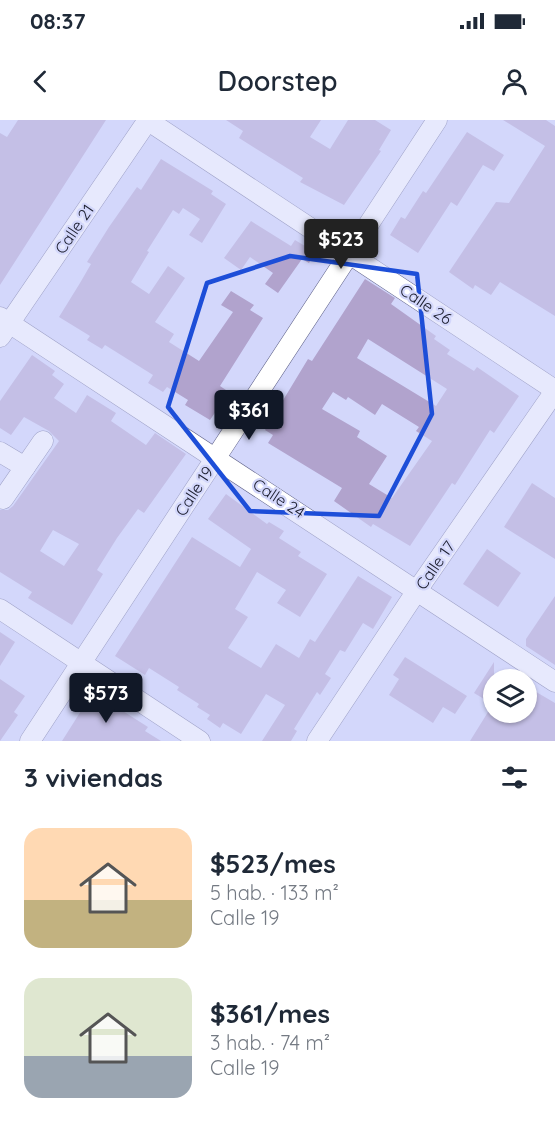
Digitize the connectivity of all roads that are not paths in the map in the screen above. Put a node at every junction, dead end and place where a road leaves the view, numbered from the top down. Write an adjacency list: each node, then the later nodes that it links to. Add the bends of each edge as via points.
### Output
1 (147, 120): 3 (street, Calle 26); 4 (street, Calle 21)
2 (437, 120): 3 (street, Calle 19)
3 (350, 253): 5 (street, Calle 26); 8 (street, Calle 19)
4 (3, 326): 8 (street, Calle 24)
5 (555, 390): 11 (street, Calle 17)
6 (42, 441): 9 (street)
7 (0, 452): 9 (street)
8 (216, 457): 11 (street, Calle 24); 13 (street, Calle 19)
9 (25, 468): 10 (street)
10 (3, 499)
11 (418, 589): 14 (street, Calle 24); 17 (street, Calle 17)
12 (0, 609): 13 (street)
13 (81, 663): 15 (street, Calle 19); 16 (street)
14 (555, 682)
15 (30, 741)
16 (200, 741)
17 (317, 741)

